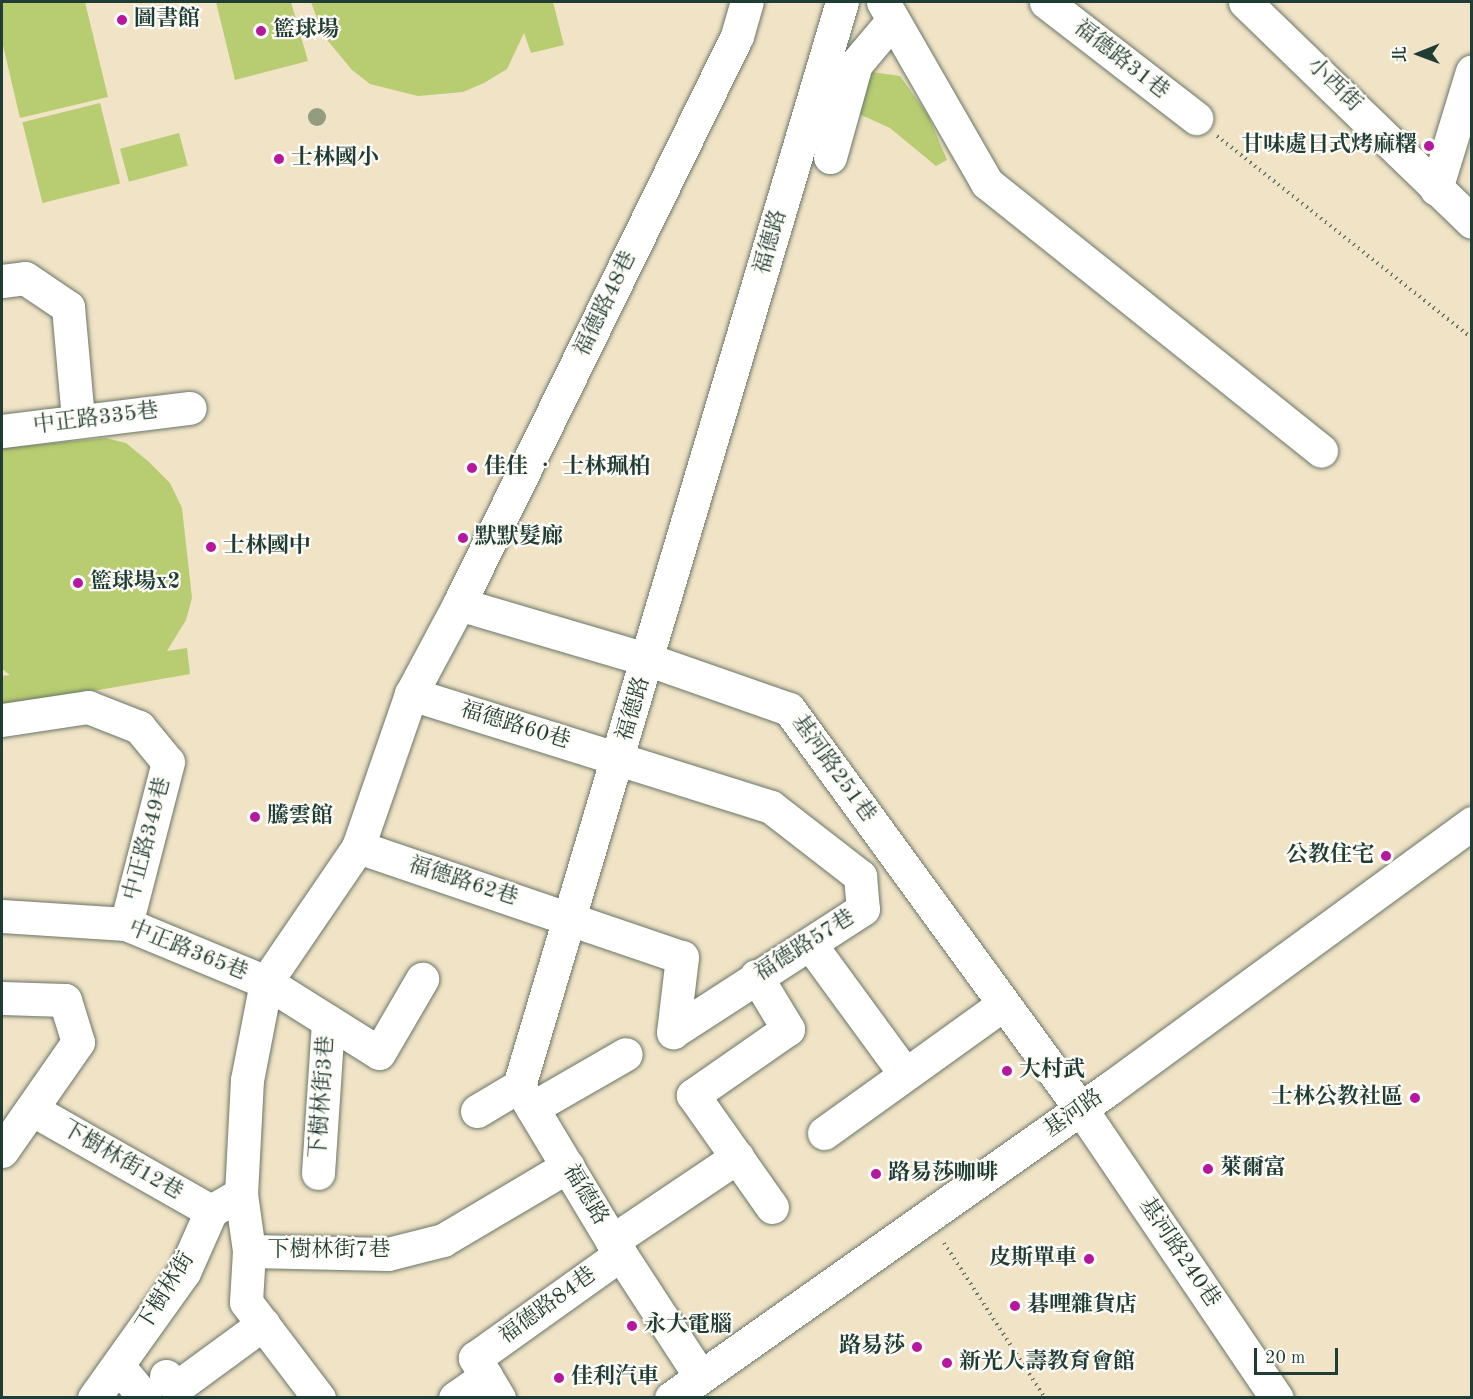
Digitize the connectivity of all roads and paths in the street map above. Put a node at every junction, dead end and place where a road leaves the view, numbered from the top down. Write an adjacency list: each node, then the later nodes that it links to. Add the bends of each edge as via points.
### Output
1 (747, 2): 17 (street, 福德路48巷, via 736,36)
2 (842, 2): 18 (street, 福德路)
3 (1046, 2): 7 (street, 福德路31巷)
4 (1245, 2): 9 (street, 小西街, via 1361,110)
5 (888, 11): 8 (street, via 856,64); 16 (street, via 987,183)
6 (1472, 70): 9 (street)
7 (1196, 118): 12 (path)
8 (830, 158)
9 (1436, 189): 10 (street, 小西街)
10 (1472, 222)
11 (2, 281): 14 (street, via 25,278 68,308)
12 (1472, 338)
13 (190, 408): 14 (street, 中正路335巷)
14 (78, 419): 15 (street, 中正路335巷)
15 (2, 431)
16 (1322, 451)
17 (459, 604): 18 (street, 基河路251巷); 19 (street)
18 (649, 660): 21 (street, 福德路); 32 (street, 基河路251巷, via 789,709)
19 (411, 694): 21 (street, 福德路60巷); 23 (street)
20 (2, 720): 26 (street, 中正路349巷, via 88,707 139,727 168,762)
21 (619, 758): 25 (street, 福德路); 27 (street, 福德路57巷, via 771,807 860,876 863,909)
22 (1472, 823): 38 (street, 基河路)
23 (358, 847): 25 (street, 福德路62巷); 30 (street)
24 (2, 916): 26 (street, 中正路365巷)
25 (569, 917): 34 (street, 福德路62巷, via 681,957); 37 (street, 福德路)
26 (126, 924): 30 (street, 中正路365巷)
27 (810, 944): 28 (street, 福德路57巷); 36 (street)
28 (756, 976): 34 (street, 福德路57巷); 43 (street, via 788,1029 693,1095)
29 (422, 979): 33 (street, 中正路365巷, via 379,1053)
30 (266, 982): 33 (street, 中正路365巷); 46 (street, via 247,1080)
31 (2, 998): 39 (street, via 65,1000 78,1042)
32 (1002, 1005): 36 (street); 38 (street, 基河路251巷)
33 (328, 1021): 45 (street, 下樹林街3巷)
34 (673, 1032)
35 (626, 1054): 37 (street)
36 (905, 1074): 41 (street)
37 (526, 1097): 40 (street); 44 (street, 福德路)
38 (1081, 1109): 49 (street, 基河路); 62 (street, 基河路240巷)
39 (33, 1110): 42 (street); 48 (street, 下樹林街12巷)
40 (477, 1111)
41 (824, 1133)
42 (2, 1151)
43 (737, 1157): 47 (street); 50 (street, 福德路84巷)
44 (568, 1166): 50 (street, 福德路); 51 (street, 下樹林街7巷, via 443,1240 388,1254)
45 (318, 1173)
46 (241, 1194): 48 (street); 51 (street)
47 (772, 1207)
48 (211, 1211): 53 (street, 下樹林街, via 184,1272)
49 (927, 1218): 54 (street, 基河路); 61 (path)
50 (616, 1248): 54 (street, 福德路); 55 (street, 福德路84巷)
51 (249, 1251): 52 (street, via 246,1302)
52 (263, 1324): 56 (street, via 177,1387); 58 (street)
53 (118, 1366): 56 (street); 57 (street, 下樹林街)
54 (700, 1376): 60 (street, 基河路)
55 (487, 1377): 59 (street, 福德路84巷)
56 (155, 1387)
57 (94, 1398)
58 (319, 1398)
59 (455, 1398)
60 (671, 1398)
61 (1045, 1398)
62 (1277, 1398)

